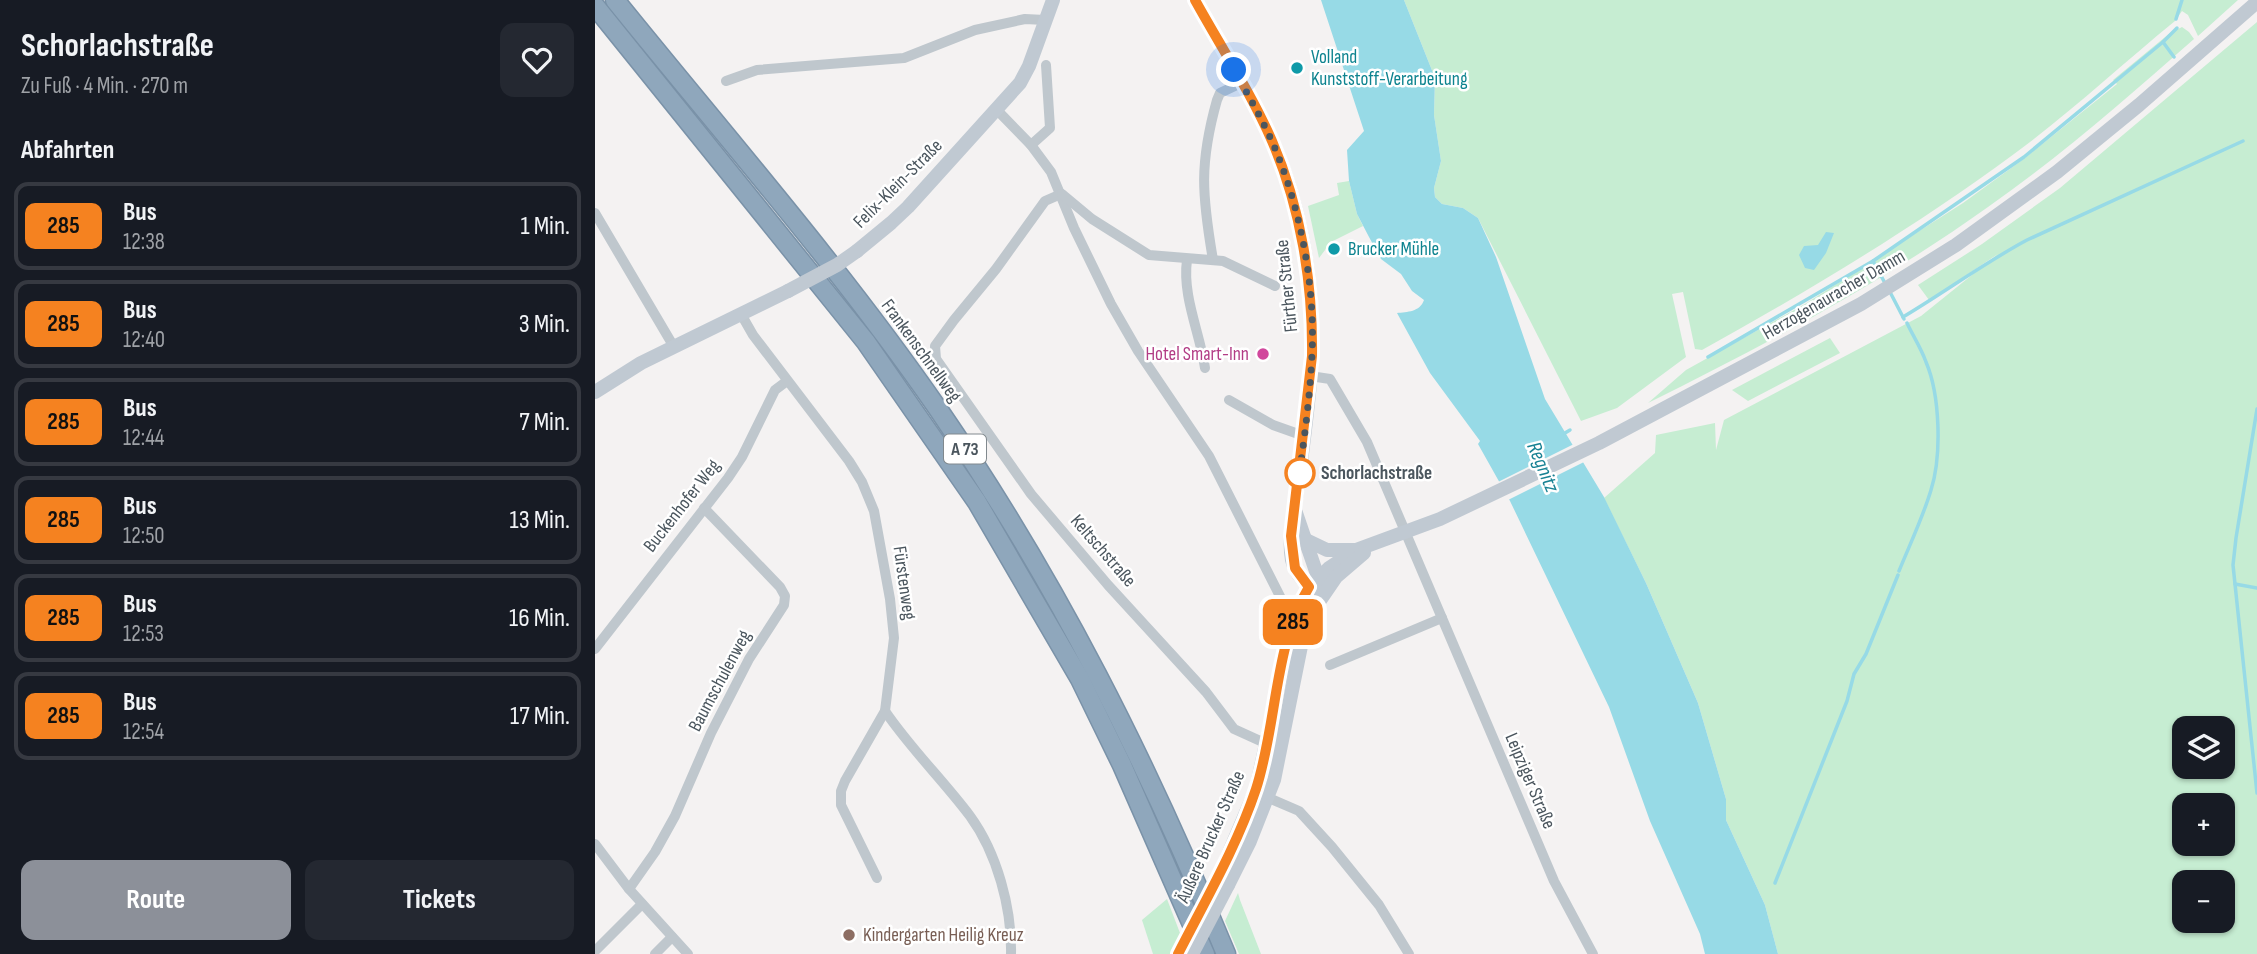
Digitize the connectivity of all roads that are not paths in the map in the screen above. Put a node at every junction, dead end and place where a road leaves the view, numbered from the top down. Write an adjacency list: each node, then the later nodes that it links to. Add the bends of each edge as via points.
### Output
1 (615, 0): 52 (highway, Frankenschnellweg / A 73, via 849,288 979,470 1055,593 1114,704)
2 (1053, 0): 6 (main road, Felix-Klein-Straße)
3 (1195, 0): 9 (main road, Fürther Straße)
4 (2257, 2): 27 (main road, Herzogenauracher Damm, via 2057,172 1911,274 1821,328 1581,451)
5 (595, 6): 51 (highway, Frankenschnellweg / A 73, via 866,342 977,502 1080,679)
6 (1045, 20): 8 (street, via 1025,19 975,30 897,59 757,70); 10 (main road, Felix-Klein-Straße, via 1025,75)
7 (1047, 65): 11 (street, via 1050,128)
8 (726, 81)
9 (1241, 83): 15 (street, via 1220,93 1203,158 1203,195); 20 (main road, Fürther Straße, via 1271,139 1296,212 1311,317)
10 (997, 110): 11 (street); 17 (main road, Felix-Klein-Straße, bridge, via 891,223 857,251)
11 (1031, 145): 12 (street)
12 (1062, 194): 14 (street, via 1139,251); 34 (street, via 1111,304 1209,456); 38 (street, Keltschstraße, via 1045,201 954,320 935,346 936,359 1024,485 1108,585 1234,729)
13 (595, 213): 18 (street)
14 (1187, 260): 15 (street); 19 (street, via 1188,294)
15 (1213, 260): 16 (street)
16 (1275, 286)
17 (741, 314): 18 (main road, Felix-Klein-Straße); 21 (street, Fürstenweg)
18 (674, 347): 22 (main road, Felix-Klein-Straße)
19 (1205, 368)
20 (1310, 376): 24 (main road, Fürther Straße); 27 (street, Leipziger Straße, via 1325,376 1336,386 1367,442)
21 (787, 380): 25 (street, Buckenhofer Weg, via 775,390 742,457); 37 (street, Fürstenweg, via 849,461 874,511 894,627)
22 (595, 391)
23 (1229, 400): 24 (street)
24 (1304, 436): 26 (main road, Fürther Straße)
25 (704, 508): 35 (street, Buckenhofer Weg); 42 (street, Baumschulenweg, via 780,587 785,605 749,659 675,816)
26 (1295, 508): 28 (main road, Fürther Straße); 31 (main road, Fürther Straße, via 1293,560 1299,575)
27 (1406, 532): 29 (main road, Herzogenauracher Damm); 33 (street, Leipziger Straße)
28 (1304, 538): 30 (main road, via 1327,550); 31 (main road, Fürther Straße)
29 (1380, 542): 30 (main road, Herzogenauracher Damm); 32 (main road, Herzogenauracher Damm, via 1348,566)
30 (1356, 550): 31 (main road, Äußere Brucker Straße)
31 (1314, 582): 32 (main road); 34 (main road, Äußere Brucker Straße)
32 (1324, 593): 39 (main road, Äußere Brucker Straße, via 1302,641)
33 (1442, 618): 36 (street); 54 (street, Leipziger Straße, via 1554,881)
34 (1293, 622): 38 (main road, Äußere Brucker Straße)
35 (595, 649)
36 (1330, 665)
37 (885, 711): 41 (street, Fürstenweg, via 841,791 841,805); 48 (street, via 971,818 984,842 1005,895)
38 (1267, 744): 49 (main road, Äußere Brucker Straße, bridge, via 1256,789)
39 (1269, 798): 50 (main road, Äußere Brucker Straße, bridge); 53 (street, via 1299,811 1332,847 1379,905)
40 (595, 844): 42 (street)
41 (877, 878)
42 (629, 889): 43 (street)
43 (642, 904): 44 (street); 45 (street)
44 (672, 937): 46 (street); 47 (street)
45 (595, 951)
46 (655, 954)
47 (688, 954)
48 (1011, 954)
49 (1178, 954)
50 (1192, 954)
51 (1205, 954)
52 (1226, 954)
53 (1409, 954)
54 (1593, 954)

